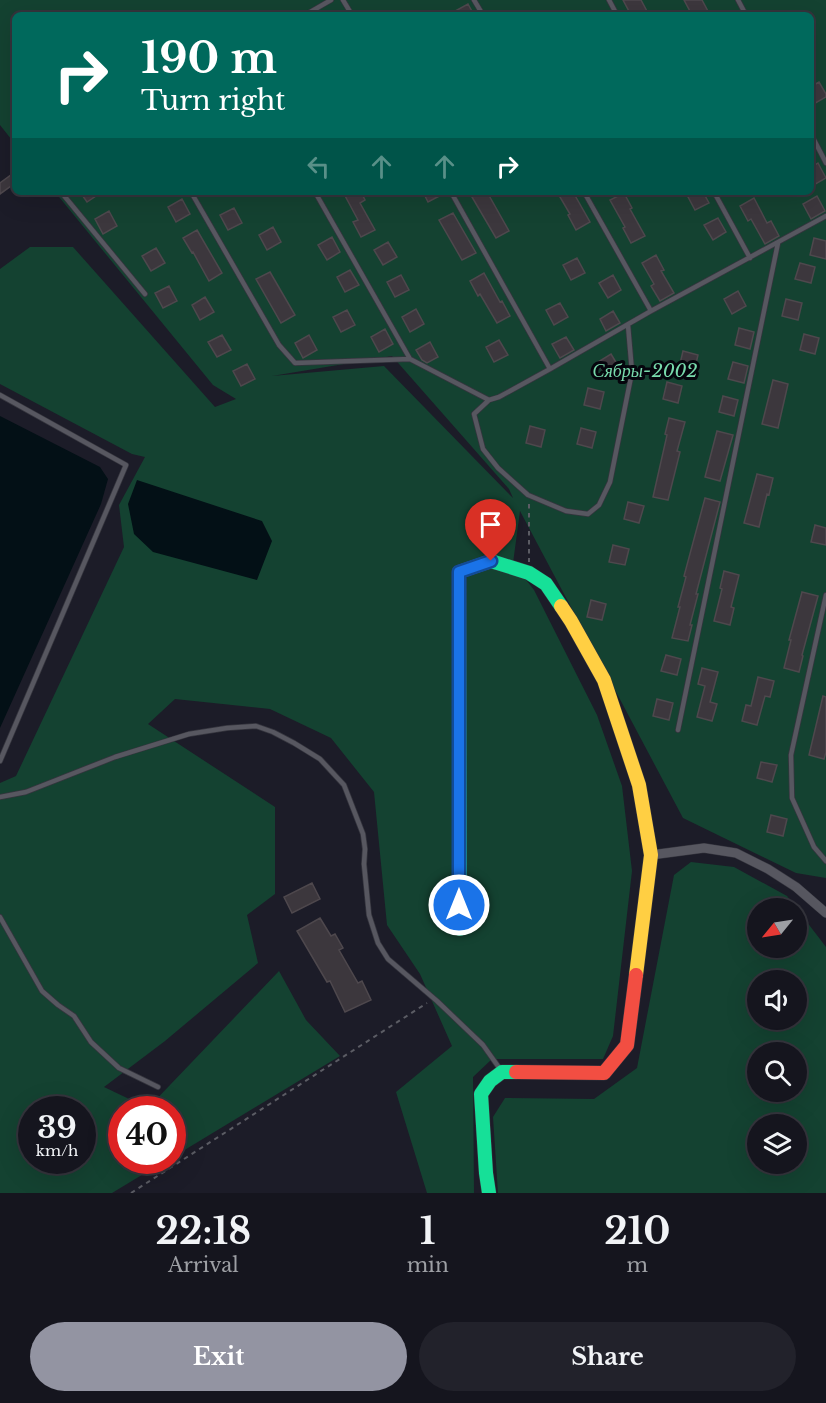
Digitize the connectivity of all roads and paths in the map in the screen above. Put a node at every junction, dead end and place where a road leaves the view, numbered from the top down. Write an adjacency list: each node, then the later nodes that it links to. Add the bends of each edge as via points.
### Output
1 (332, 0): 2 (lane)
2 (310, 12)
3 (814, 140): 4 (lane)
4 (826, 163)
5 (63, 195): 14 (lane)
6 (193, 195): 17 (lane, via 279,345 295,363)
7 (317, 195): 17 (lane)
8 (453, 195): 18 (lane)
9 (586, 195): 15 (lane)
10 (716, 195): 13 (lane)
11 (826, 216): 12 (lane)
12 (778, 243): 13 (lane); 24 (lane)
13 (750, 258): 15 (lane)
14 (145, 294)
15 (651, 311): 16 (lane)
16 (628, 325): 18 (lane); 21 (lane, via 632,372 610,482 599,505 588,514 566,511)
17 (410, 359): 20 (lane)
18 (550, 369): 20 (lane)
19 (0, 395): 25 (lane, via 126,465)
20 (489, 400): 21 (lane, via 474,414 483,449)
21 (528, 495): 22 (path)
22 (529, 573): 27 (street, via 546,584 572,621 604,680 639,785); 31 (street, via 491,561 459,572)
23 (826, 595): 28 (lane, via 791,755 791,777 792,798 814,847)
24 (678, 730)
25 (0, 761)
26 (0, 797): 32 (lane, via 26,792 115,757 189,734 256,726 273,732 320,759 344,785 363,834 369,915 378,943 388,959)
27 (651, 855): 29 (street, via 704,848 736,853 796,887); 33 (street, via 627,1045 604,1073)
28 (826, 861)
29 (826, 913)
30 (0, 917): 34 (lane, via 42,991 74,1016 91,1042 119,1068)
31 (459, 929)
32 (435, 999): 33 (lane, via 483,1045); 35 (path)
33 (502, 1072): 36 (street, via 481,1094)
34 (158, 1087)
35 (131, 1193)
36 (489, 1193)

